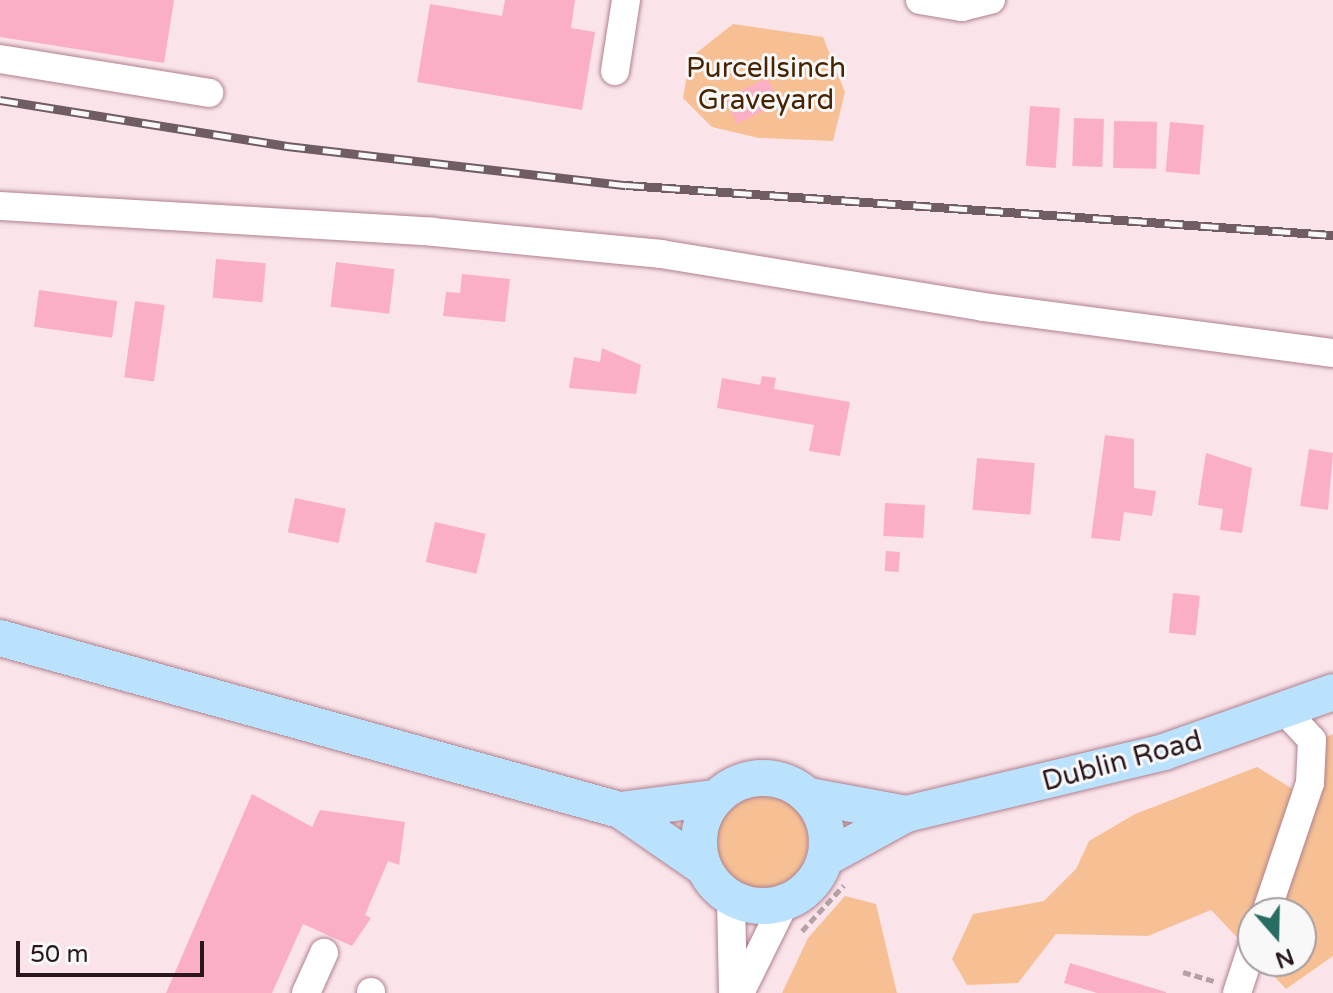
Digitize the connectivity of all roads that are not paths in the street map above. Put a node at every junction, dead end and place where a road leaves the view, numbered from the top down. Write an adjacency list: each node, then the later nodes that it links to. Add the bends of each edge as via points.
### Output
1 (626, 0): 5 (street)
2 (920, 0): 3 (street, via 962,7)
3 (991, 0)
4 (0, 59): 6 (street)
5 (615, 71)
6 (209, 93)
7 (0, 206): 8 (street, via 433,232 661,254 983,307)
8 (1333, 353)
9 (0, 638): 14 (main road)
10 (1333, 692): 11 (main road, Dublin Road)
11 (1286, 712): 15 (main road, Dublin Road, via 1164,752); 18 (street, via 1312,740 1310,783)
12 (809, 796): 13 (main road, via 762,778); 15 (main road); 17 (main road)
13 (715, 798): 14 (main road); 16 (main road, via 699,832)
14 (620, 810): 16 (main road)
15 (906, 814): 17 (main road)
16 (704, 868): 19 (main road)
17 (838, 869): 20 (main road, via 817,877)
18 (1271, 897)
19 (731, 898): 20 (main road, via 757,906); 23 (street)
20 (785, 902): 24 (street)
21 (324, 953): 22 (street)
22 (306, 993)
23 (733, 993)
24 (740, 993)

